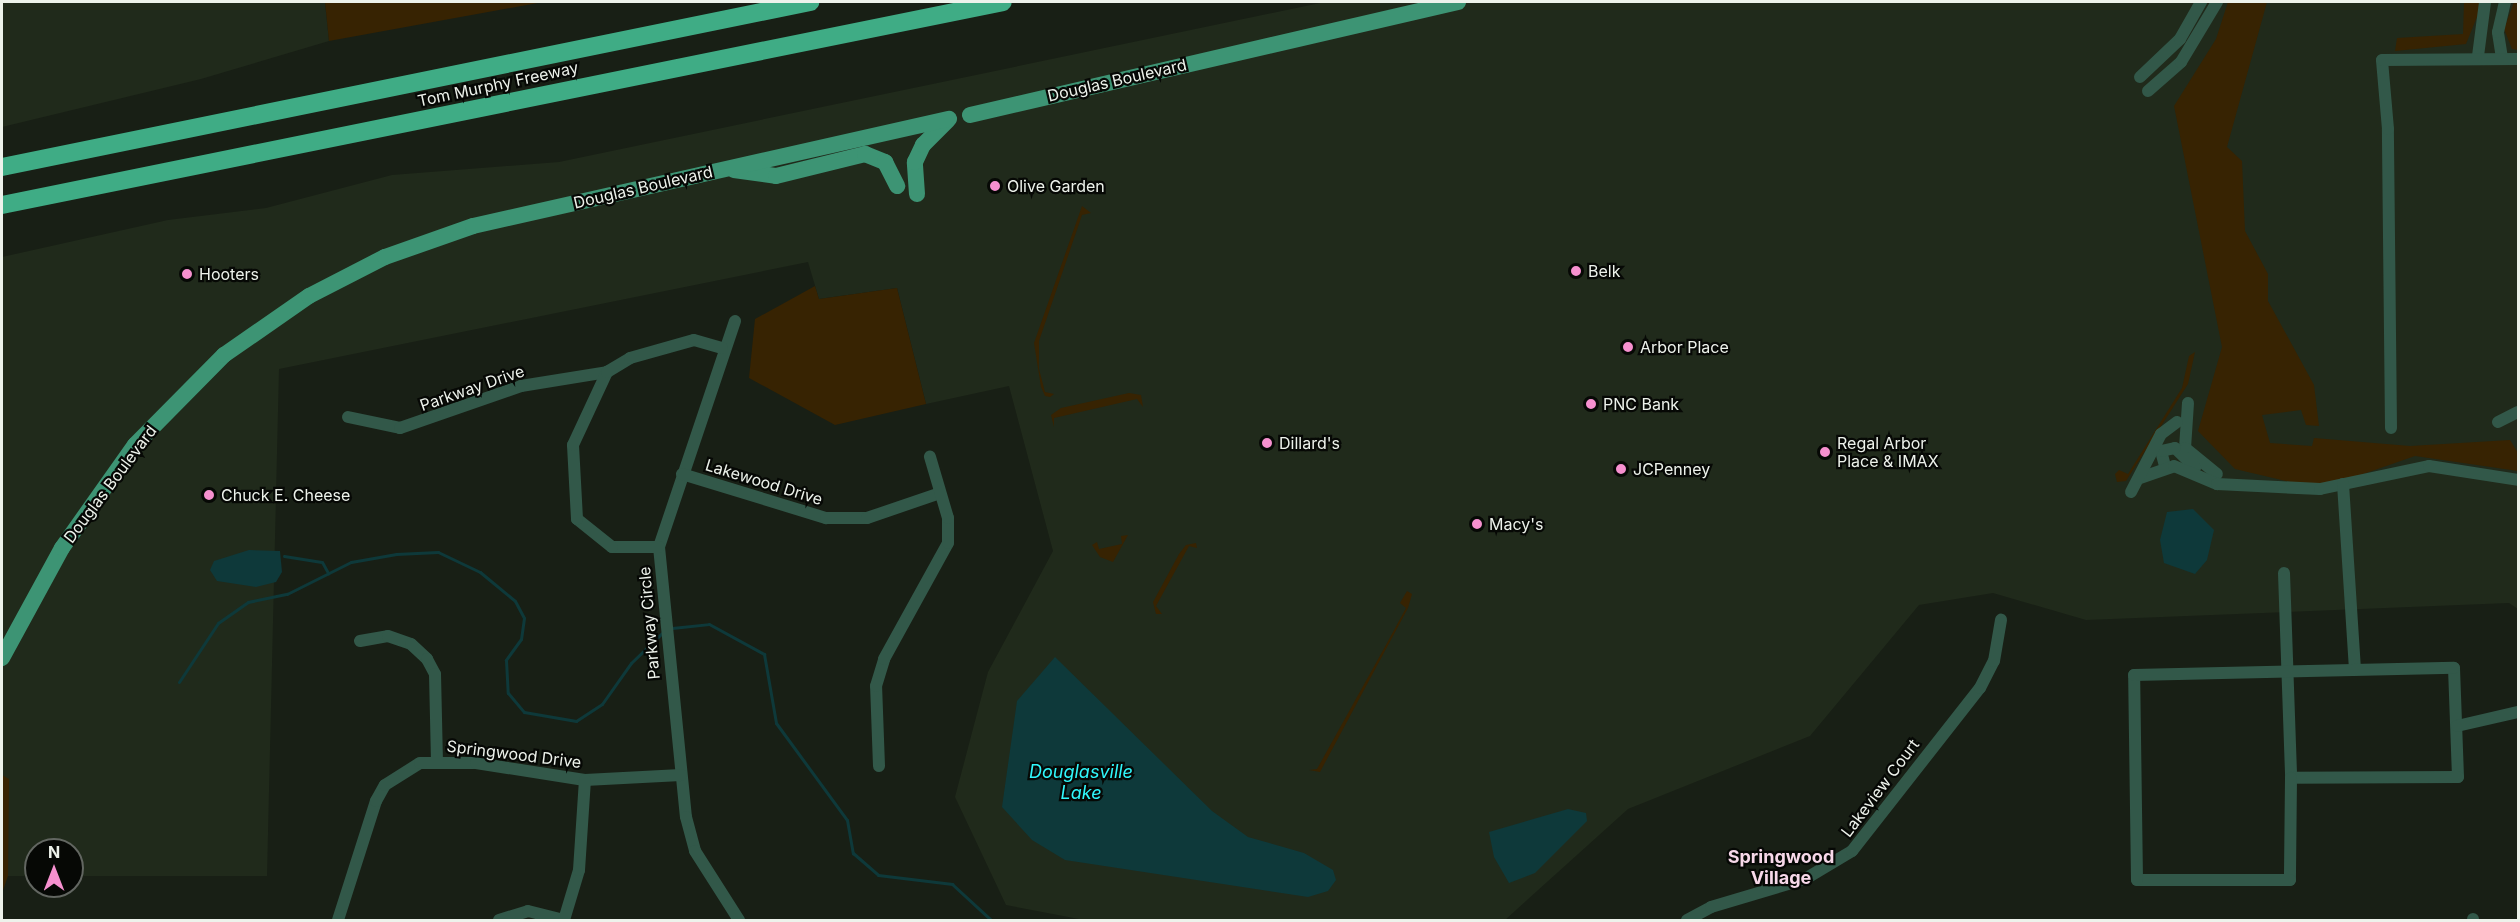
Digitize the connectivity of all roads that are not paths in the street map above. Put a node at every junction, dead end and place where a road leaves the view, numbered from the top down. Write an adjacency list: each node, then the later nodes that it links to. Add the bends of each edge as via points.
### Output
1 (810, 2): 16 (highway, Tom Murphy Freeway)
2 (1003, 2): 15 (highway, Tom Murphy Freeway)
3 (1458, 2): 13 (main road, Douglas Boulevard)
4 (2201, 2): 11 (street, via 2180,39)
5 (2217, 2): 12 (street, via 2181,62)
6 (2485, 2): 8 (street)
7 (2505, 2): 9 (street, via 2498,32)
8 (2478, 56): 9 (street); 29 (street, via 2382,60 2389,139)
9 (2502, 58): 10 (street)
10 (2518, 59)
11 (2140, 76)
12 (2148, 91)
13 (970, 115): 14 (street, Douglas Boulevard)
14 (949, 119): 17 (main road, Douglas Boulevard); 19 (main road, via 923,145 915,162)
15 (222, 161): 20 (highway, Tom Murphy Freeway); 21 (highway)
16 (6, 166)
17 (724, 169): 18 (main road, via 776,176 865,154 885,162); 45 (main road, Douglas Boulevard, via 429,239 351,273 268,322 183,392 135,445 62,548)
18 (897, 186)
19 (917, 194)
20 (2, 205)
21 (2, 215)
22 (735, 321): 23 (street, Parkway Circle)
23 (722, 348): 24 (street, Parkway Drive, via 694,340 630,358); 34 (street, Parkway Circle)
24 (607, 372): 26 (street, Parkway Drive, via 521,386 400,428); 41 (street, via 573,445 577,519 612,547)
25 (2518, 412): 28 (street)
26 (348, 417)
27 (2177, 422): 30 (street); 32 (street); 37 (street, via 2187,406 2185,448)
28 (2498, 422)
29 (2391, 428)
30 (2161, 434): 32 (street); 33 (street)
31 (930, 457): 40 (street)
32 (2170, 457): 33 (street); 35 (street); 36 (street); 37 (street)
33 (2145, 461): 35 (street)
34 (682, 474): 40 (street, Lakewood Drive, via 826,518 867,518); 41 (street, Parkway Circle)
35 (2140, 478): 36 (street, via 2131,492 2171,474)
36 (2202, 478): 37 (street)
37 (2222, 478): 39 (street, via 2270,489)
38 (2518, 480): 39 (street, via 2429,466)
39 (2343, 484): 46 (street)
40 (940, 493): 51 (street, via 948,543 884,659 876,686)
41 (659, 547): 52 (street, Parkway Circle)
42 (2284, 573): 47 (street)
43 (2001, 620): 59 (street, Lakeview Court, via 1994,661 1980,688 1852,851 1805,879 1711,907)
44 (360, 640): 50 (street, via 388,636 411,644 427,659 435,674)
45 (2, 658)
46 (2355, 670): 47 (street); 49 (street, via 2454,669)
47 (2289, 672): 53 (street); 53 (street, via 2134,675 2137,880 2290,880)
48 (2518, 712): 49 (street)
49 (2457, 726): 53 (street, via 2458,777)
50 (437, 761): 54 (street, Springwood Drive); 56 (street, Springwood Drive, via 402,772 385,785)
51 (879, 766)
52 (681, 775): 54 (street, Springwood Drive); 58 (street, Parkway Circle, via 695,851)
53 (2291, 778)
54 (585, 780): 55 (street, via 579,870)
55 (564, 920): 57 (street, via 528,911)
56 (338, 921)
57 (499, 921)
58 (739, 921)
59 (1687, 921)

